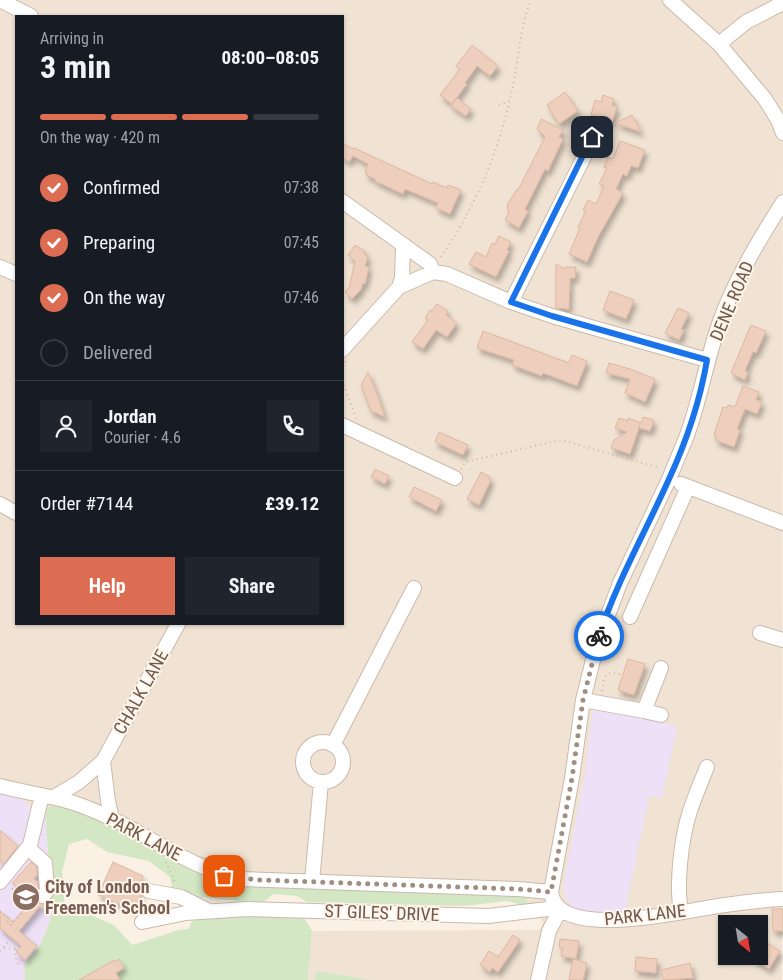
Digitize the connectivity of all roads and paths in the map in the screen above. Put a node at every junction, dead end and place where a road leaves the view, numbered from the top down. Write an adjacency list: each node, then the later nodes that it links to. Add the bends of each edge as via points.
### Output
1 (0, 0): 5 (street)
2 (531, 0): 7 (path)
3 (670, 0): 6 (street)
4 (783, 3): 6 (street, via 746,22)
5 (29, 15)
6 (719, 44): 9 (street, via 765,99)
7 (510, 101): 8 (path); 15 (path, via 496,149 472,207)
8 (498, 105)
9 (783, 133)
10 (592, 137): 18 (street)
11 (783, 202): 20 (street, DENE ROAD, via 737,284)
12 (344, 203): 13 (street)
13 (404, 246): 15 (street, via 430,264); 17 (street)
14 (0, 267): 16 (street)
15 (433, 272): 17 (street); 18 (street, via 447,274)
16 (15, 274)
17 (399, 287): 19 (street)
18 (511, 302): 20 (street)
19 (344, 348)
20 (707, 360): 24 (street, DENE ROAD, via 696,412)
21 (344, 386): 23 (path)
22 (344, 426): 23 (street)
23 (361, 433): 25 (street)
24 (671, 476): 25 (path, via 561,440 465,462); 26 (street); 37 (street, DENE ROAD, via 603,626)
25 (455, 478)
26 (688, 487): 29 (street); 31 (street)
27 (0, 504): 28 (street)
28 (15, 512)
29 (783, 523)
30 (414, 588): 41 (street)
31 (630, 617)
32 (177, 625): 42 (street, CHALK LANE)
33 (760, 633): 34 (street)
34 (783, 640)
35 (661, 668): 39 (street)
36 (623, 675): 38 (path, via 611,672 605,676)
37 (583, 700): 38 (street); 58 (street, DENE ROAD)
38 (600, 704): 39 (street)
39 (644, 712): 40 (street)
40 (660, 715)
41 (333, 745): 44 (street, via 339,751 342,768 337,776); 44 (street, via 316,743 304,756 306,773)
42 (103, 761): 46 (street, CHALK LANE, via 79,782); 47 (street)
43 (707, 767): 61 (street, via 686,827 678,893)
44 (321, 782): 50 (street)
45 (0, 786): 46 (street, PARK LANE)
46 (48, 796): 47 (street, PARK LANE, via 81,805); 48 (street)
47 (112, 819): 50 (street, PARK LANE, via 213,872 241,879)
48 (30, 848): 51 (street, via 11,868); 54 (street, via 45,863 47,891)
49 (165, 859): 55 (path)
50 (312, 882): 58 (street, PARK LANE, via 518,889)
51 (4, 884): 57 (path)
52 (149, 891): 55 (street, ST GILES' DRIVE)
53 (27, 896): 57 (path)
54 (43, 896)
55 (181, 897): 59 (street, ST GILES' DRIVE)
56 (783, 899): 61 (street, PARK LANE)
57 (24, 900): 60 (path, via 29,904 11,925)
58 (555, 903): 59 (street, ST GILES' DRIVE, via 548,909 488,916); 61 (street, PARK LANE, via 580,918 631,920); 69 (street, DENE ROAD)
59 (208, 910): 62 (street, ST GILES' DRIVE)
60 (0, 911)
61 (681, 912)
62 (142, 922)
63 (12, 938): 65 (path)
64 (20, 945): 66 (path)
65 (3, 948): 66 (path); 67 (path)
66 (17, 948): 68 (path, via 14,952)
67 (0, 951)
68 (18, 964)
69 (538, 980)

